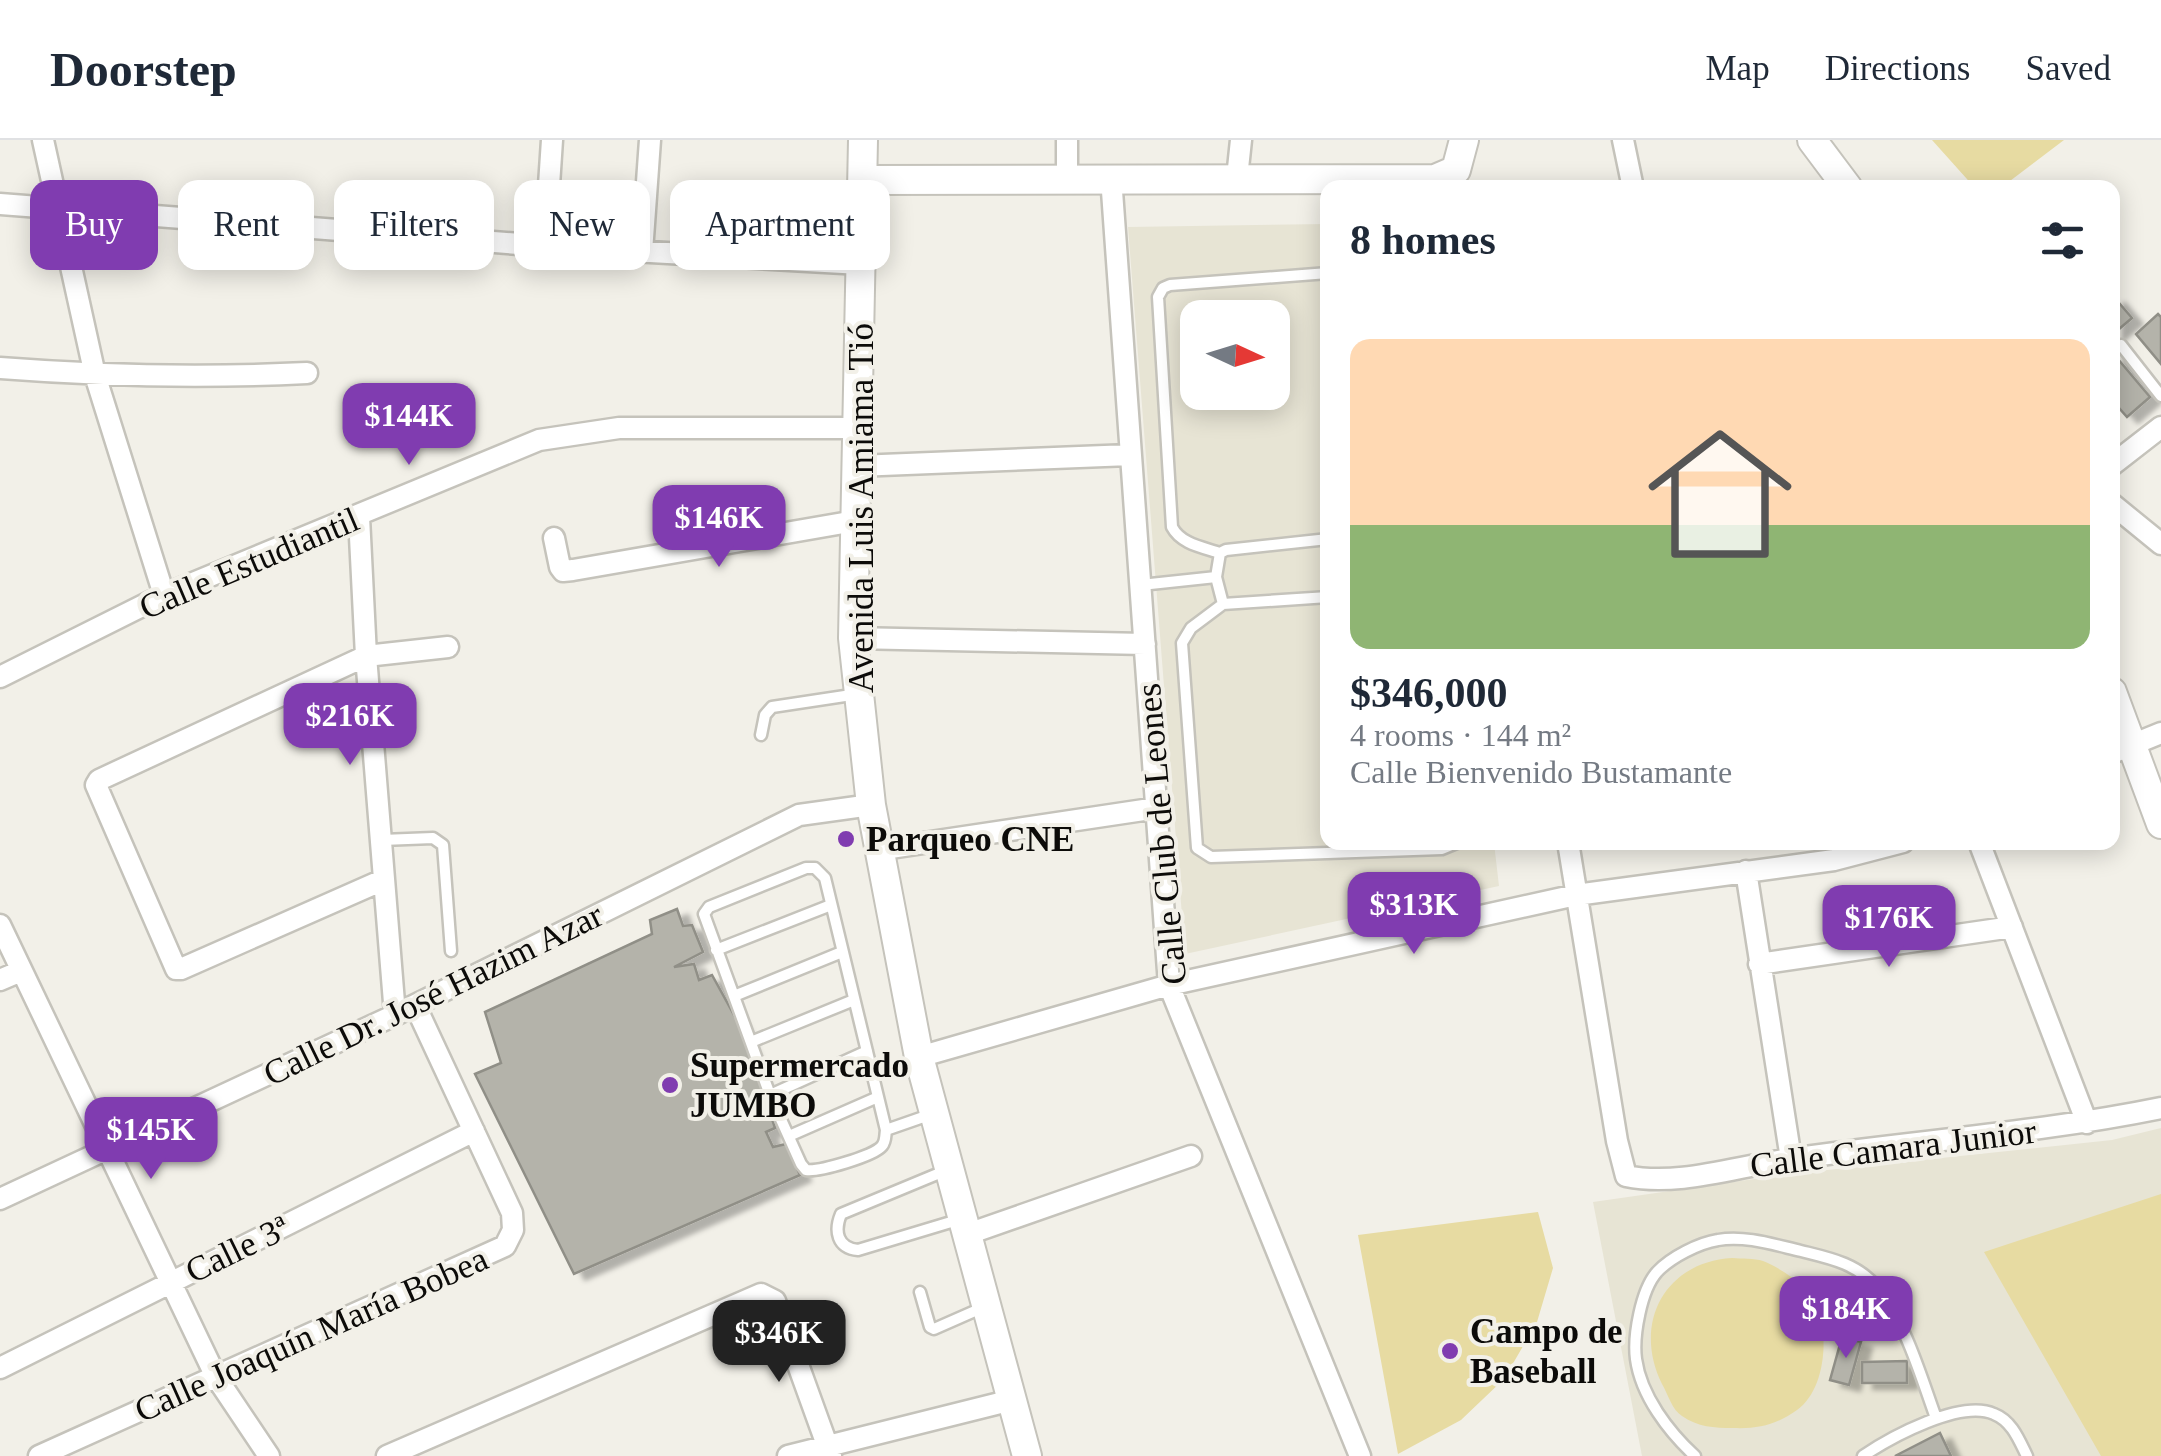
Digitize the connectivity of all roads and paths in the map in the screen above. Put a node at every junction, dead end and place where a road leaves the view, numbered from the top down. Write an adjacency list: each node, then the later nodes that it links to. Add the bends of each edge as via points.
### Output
1 (43, 140): 13 (street)
2 (552, 140): 14 (street)
3 (650, 140): 15 (street)
4 (863, 140): 16 (main road, Avenida Luis Amiama Tió)
5 (1067, 140): 18 (street)
6 (1240, 140): 11 (street)
7 (1464, 140): 12 (main road)
8 (1623, 140): 19 (street)
9 (1812, 140): 20 (main road)
10 (1111, 177): 11 (main road); 18 (main road); 35 (street, Calle Club de Leones)
11 (1237, 178): 12 (main road)
12 (1456, 179)
13 (52, 180)
14 (549, 180)
15 (647, 180)
16 (863, 180)
17 (890, 180): 18 (main road)
18 (1067, 180)
19 (1631, 180)
20 (1842, 180)
21 (0, 204): 22 (street)
22 (30, 207)
23 (158, 217): 24 (street)
24 (514, 244)
25 (72, 270): 31 (street)
26 (861, 270): 34 (main road, Avenida Luis Amiama Tió)
27 (1320, 274): 44 (lane, via 1170,285 1158,297 1172,527 1185,542)
28 (2121, 345): 32 (lane)
29 (0, 368): 31 (street)
30 (307, 374): 31 (street)
31 (95, 375): 47 (street)
32 (2161, 396)
33 (2161, 427): 36 (street)
34 (858, 428): 37 (main road, Avenida Luis Amiama Tió); 39 (street, Calle Estudiantil, via 619,428 539,440)
35 (1130, 454): 37 (street); 46 (street, Calle Club de Leones)
36 (2120, 458)
37 (857, 466): 40 (main road, Avenida Luis Amiama Tió)
38 (2120, 511): 43 (street)
39 (359, 517): 47 (street, Calle Estudiantil); 53 (street)
40 (855, 521): 41 (street, via 563,571); 50 (main road, Avenida Luis Amiama Tió)
41 (554, 538)
42 (1320, 540): 44 (lane)
43 (2161, 544)
44 (1220, 553): 45 (lane)
45 (1216, 577): 46 (lane); 49 (lane)
46 (1141, 585): 51 (street, Calle Club de Leones)
47 (164, 595): 54 (street, Calle Estudiantil)
48 (1320, 598): 49 (lane)
49 (1222, 604): 64 (lane, via 1182,643 1201,854)
50 (854, 638): 51 (street); 55 (main road, Avenida Luis Amiama Tió)
51 (1145, 644): 60 (street, Calle Club de Leones)
52 (448, 647): 53 (street)
53 (366, 656): 62 (street); 69 (street, via 99,780 96,788 177,969)
54 (0, 677)
55 (859, 694): 57 (lane, via 772,707); 59 (main road, Avenida Luis Amiama Tió)
56 (2161, 733): 58 (street)
57 (761, 734)
58 (2122, 749): 61 (main road)
59 (870, 805): 63 (main road, Avenida Luis Amiama Tió); 83 (street, Calle Dr. José Hazim Azar, via 799,814)
60 (1157, 808): 63 (street); 80 (street, Calle Club de Leones)
61 (2161, 824)
62 (380, 840): 69 (street); 75 (lane, via 433,838 443,845)
63 (877, 850): 87 (main road, Avenida Luis Amiama Tió)
64 (1442, 850)
65 (1569, 850): 70 (street)
66 (1873, 850): 68 (street)
67 (1982, 850): 73 (street)
68 (1746, 871): 70 (street); 77 (street)
69 (384, 880): 84 (street)
70 (1576, 896): 80 (street); 98 (street, Calle Camara Junior, via 1626,1176 1654,1182)
71 (831, 905): 74 (lane); 74 (lane, via 821,871 806,868 705,910); 76 (lane)
72 (0, 925): 78 (street)
73 (2012, 926): 77 (street); 92 (street)
74 (716, 950): 81 (lane)
75 (451, 951)
76 (842, 952): 81 (lane); 82 (lane)
77 (1759, 964): 98 (street)
78 (21, 970): 79 (street); 96 (street)
79 (0, 980)
80 (1169, 985): 87 (street); 116 (street, Calle Club de Leones)
81 (734, 996): 85 (lane)
82 (854, 1000): 85 (lane); 86 (lane)
83 (415, 1005): 84 (street, Calle Dr. José Hazim Azar); 93 (street, Calle Joaquín María Bobea)
84 (395, 1015): 96 (street, Calle Dr. José Hazim Azar)
85 (751, 1042): 88 (lane)
86 (867, 1051): 88 (lane); 89 (lane)
87 (918, 1057): 91 (main road, Avenida Luis Amiama Tió)
88 (770, 1094): 95 (lane)
89 (878, 1097): 94 (lane); 95 (lane)
90 (2161, 1108): 92 (street, Calle Camara Junior)
91 (933, 1114): 94 (lane); 99 (main road, Avenida Luis Amiama Tió)
92 (2088, 1123): 98 (street, Calle Camara Junior)
93 (474, 1130): 102 (street, Calle 3ª); 106 (street, Calle Joaquín María Bobea, via 512,1213 505,1246)
94 (886, 1130): 95 (lane, via 877,1150 818,1172 806,1170)
95 (789, 1136)
96 (108, 1149): 100 (street, Calle Dr. José Hazim Azar); 102 (street)
97 (1191, 1156): 101 (street)
98 (1791, 1159)
99 (948, 1169): 101 (main road, Avenida Luis Amiama Tió); 101 (lane, via 841,1214 839,1240 858,1250)
100 (0, 1199)
101 (963, 1227): 104 (main road, Avenida Luis Amiama Tió)
102 (169, 1282): 105 (street, Calle 3ª); 106 (street)
103 (920, 1292): 104 (lane, via 934,1330)
104 (985, 1306): 107 (main road, Avenida Luis Amiama Tió)
105 (0, 1368)
106 (216, 1377): 111 (street, Calle Joaquín María Bobea); 112 (street)
107 (1012, 1400): 110 (street); 115 (main road, Avenida Luis Amiama Tió)
108 (1936, 1418): 109 (lane, via 1905,1336 1876,1286 1853,1265 1719,1239 1656,1272 1636,1322 1636,1360 1648,1396); 119 (lane); 120 (lane, via 1978,1408 1998,1414)
109 (1680, 1442): 117 (lane); 118 (lane)
110 (830, 1451): 113 (street, via 775,1301 761,1294); 114 (street)
111 (40, 1456)
112 (269, 1456)
113 (386, 1456)
114 (788, 1456)
115 (1027, 1456)
116 (1360, 1456)
117 (1676, 1456)
118 (1695, 1456)
119 (1863, 1456)
120 (2027, 1456)

